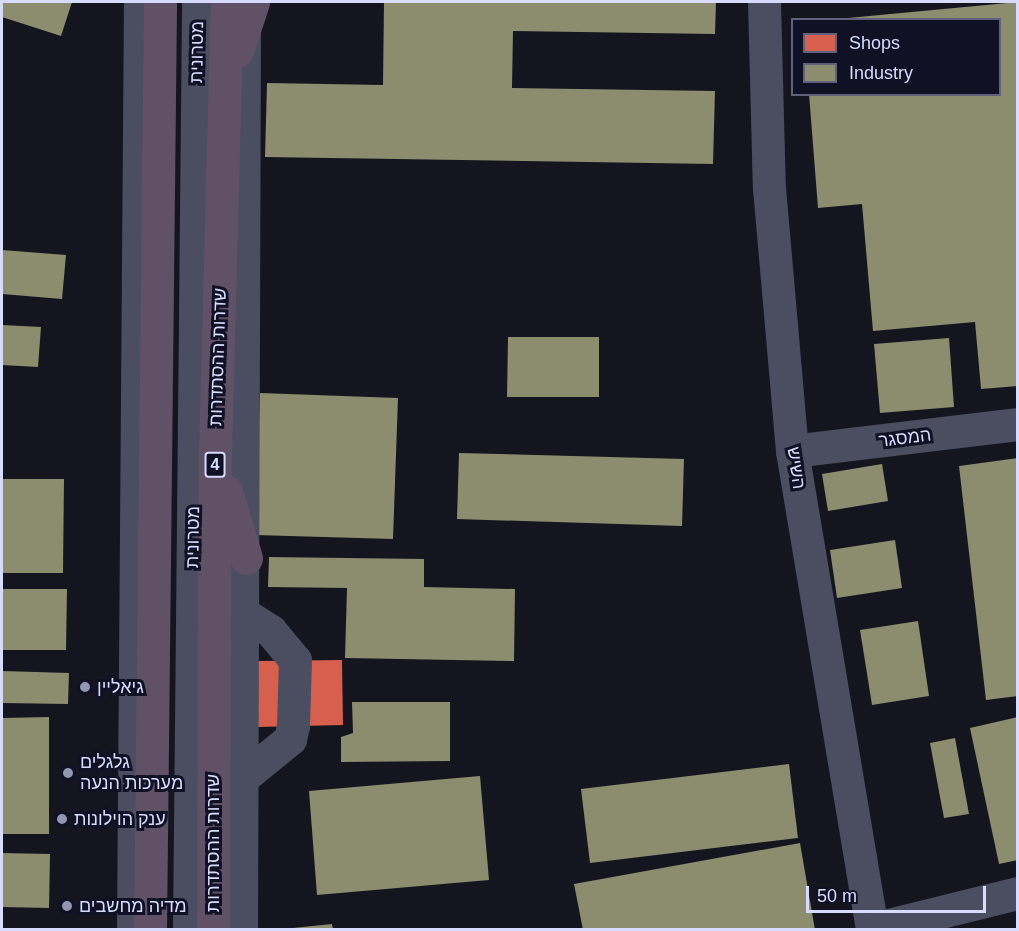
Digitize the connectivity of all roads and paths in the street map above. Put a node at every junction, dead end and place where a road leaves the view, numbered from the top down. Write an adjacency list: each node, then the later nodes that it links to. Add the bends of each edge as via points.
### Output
1 (140, 2): 10 (street)
2 (160, 2): 8 (highway)
3 (198, 2): 21 (street, מטרונית)
4 (227, 2): 7 (highway, שדרות ההסתדרות / 4)
5 (764, 2): 11 (street, השיש, via 769,188)
6 (248, 17): 7 (highway); 13 (street)
7 (226, 84): 12 (highway, שדרות ההסתדרות / 4)
8 (156, 401): 10 (street); 20 (highway)
9 (1017, 424): 11 (street, המסגר)
10 (135, 441): 19 (street)
11 (792, 451): 18 (street, השיש)
12 (215, 454): 13 (highway); 16 (highway, שדרות ההסתדרות / 4)
13 (246, 558): 14 (street)
14 (244, 614): 15 (street); 15 (street, via 271,631 295,660 293,726 290,739)
15 (239, 776): 16 (street); 23 (street)
16 (212, 813): 22 (highway, שדרות ההסתדרות / 4)
17 (1017, 892): 18 (street)
18 (872, 929)
19 (133, 930)
20 (150, 930)
21 (189, 930)
22 (213, 930)
23 (242, 930)

